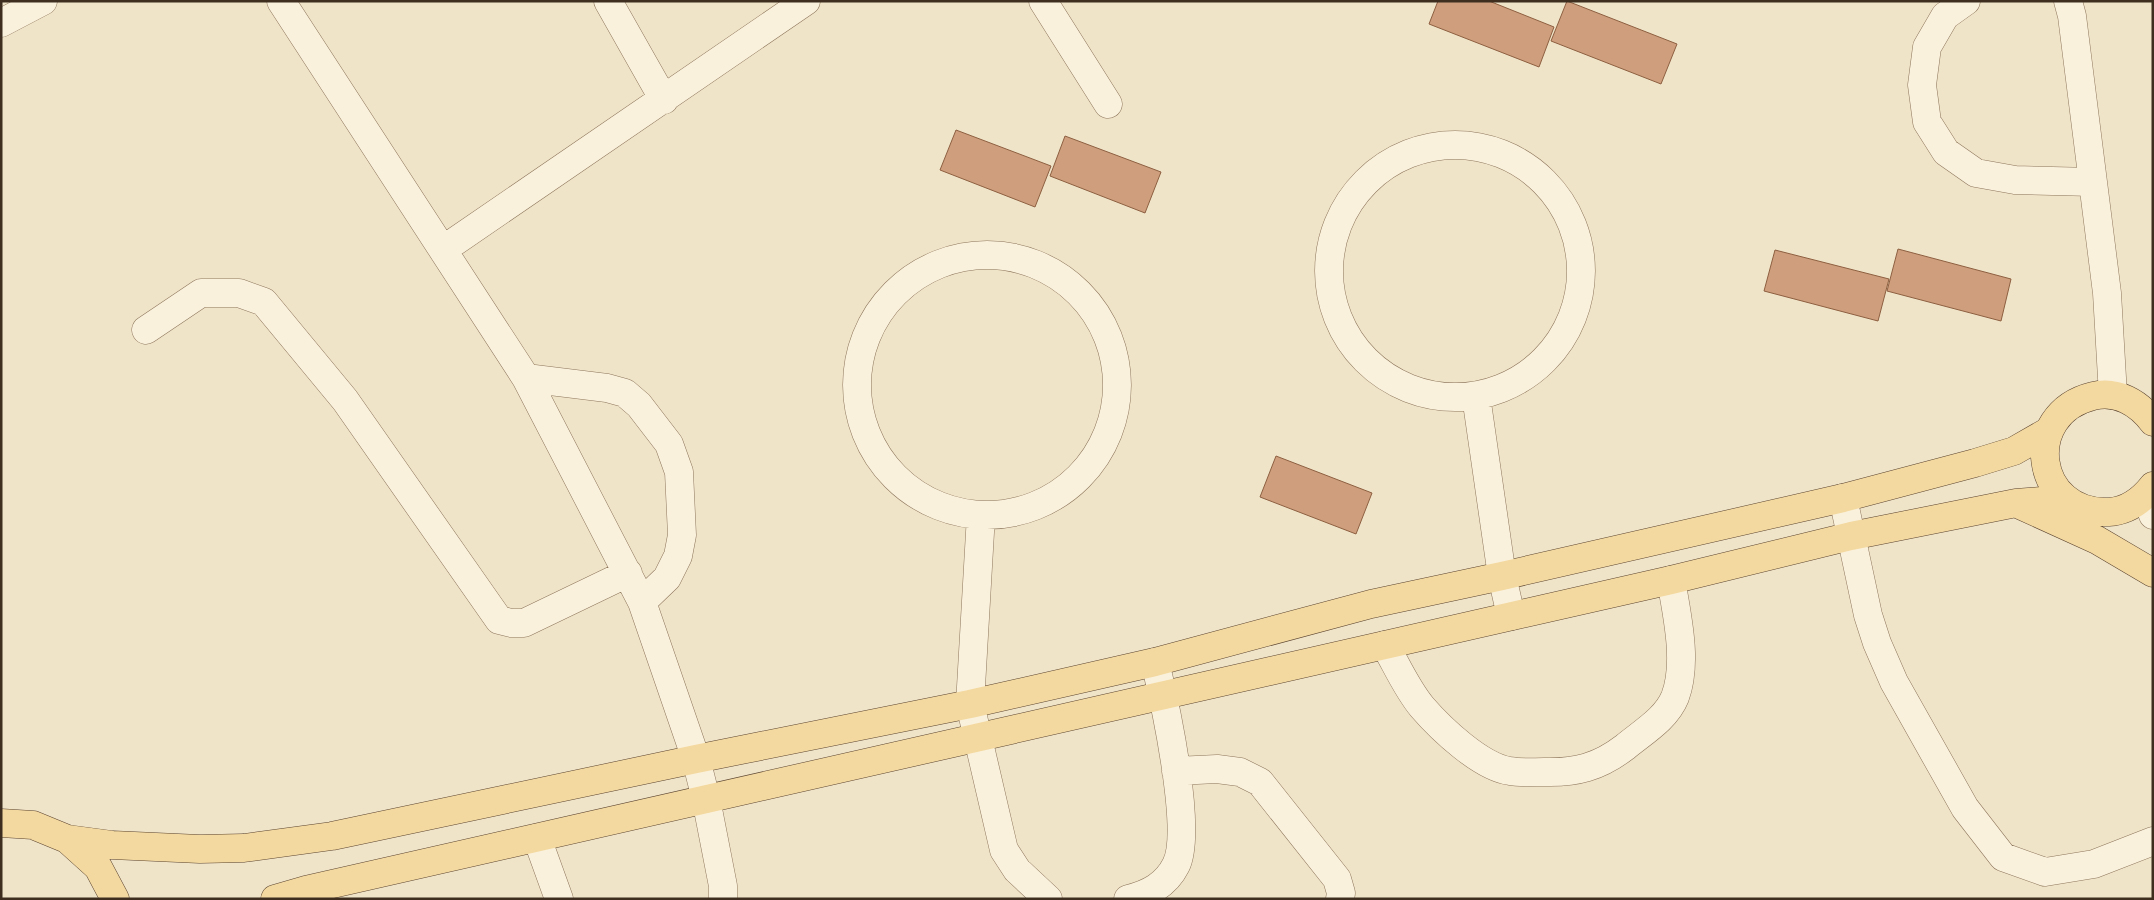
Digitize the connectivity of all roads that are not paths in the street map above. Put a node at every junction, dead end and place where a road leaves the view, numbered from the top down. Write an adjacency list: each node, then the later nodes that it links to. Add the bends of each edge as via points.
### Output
1 (43, 1): 8 (street)
2 (281, 1): 12 (street)
3 (608, 1): 9 (street)
4 (806, 1): 9 (street)
5 (1043, 1): 10 (street)
6 (1966, 1): 11 (street, via 1945,16 1927,47 1922,85 1927,122 1946,152 1976,173 2016,180)
7 (2077, 6): 11 (street)
8 (1, 23)
9 (664, 100): 12 (street)
10 (1108, 104)
11 (2093, 182): 15 (street, via 2107,293)
12 (444, 249): 14 (street)
13 (146, 330): 26 (street, via 201,293 240,293 264,302 345,400 499,620 511,624 524,623)
14 (526, 378): 26 (street); 29 (street, via 624,393 640,405 668,444 679,472 682,535 678,556 667,578)
15 (2113, 395): 17 (main road, via 2131,401); 18 (main road, via 2097,395 2068,406)
16 (1476, 396): 16 (street, via 1502,389 1546,360 1562,339 1576,306 1582,263 1568,212 1553,190 1534,172 1512,158 1487,149 1434,146 1408,153 1385,165 1364,182 1336,227 1329,252 1328,279 1342,329 1357,352 1376,370 1398,384 1423,393); 27 (street)
17 (2153, 422)
18 (2049, 431): 19 (main road, via 1995,458); 20 (main road, via 2044,449 2046,468 2053,485)
19 (1843, 498): 24 (street); 27 (main road)
20 (2065, 499): 21 (main road, via 2080,508 2097,512 2115,512); 22 (main road)
21 (2150, 499)
22 (2016, 503): 24 (main road); 25 (main road, via 2097,540)
23 (981, 516): 23 (street, via 1009,514 1035,507 1060,494 1081,477 1098,455 1110,431 1118,386 1113,350 1103,325 1088,302 1069,283 1045,269 1020,259 992,255 938,264 894,294 876,315 864,340 857,366 856,394 861,420 871,446 886,469 905,488 929,502 954,512); 34 (street)
24 (1851, 536): 28 (main road); 42 (street, via 1868,615 1894,682 1965,808 2003,857 2045,872 2094,864)
25 (2153, 573)
26 (628, 574): 29 (street)
27 (1502, 576): 30 (street); 32 (main road, via 1371,604)
28 (1671, 580): 30 (main road); 31 (street, via 1680,634 1680,673 1675,696 1667,713 1610,758 1589,768 1509,772 1469,752 1422,707)
29 (642, 602): 36 (street)
30 (1512, 616): 31 (main road)
31 (1385, 645): 33 (main road)
32 (1156, 662): 33 (street); 34 (main road)
33 (1163, 695): 35 (main road); 37 (street)
34 (970, 704): 35 (street); 36 (main road)
35 (978, 737): 38 (main road); 48 (street, via 1004,850 1017,870)
36 (696, 759): 38 (street); 41 (main road, via 288,843 200,849 112,845)
37 (1176, 771): 49 (street, via 1181,845 1176,864 1162,885 1143,896); 50 (street, via 1240,772 1260,782 1337,880)
38 (706, 798): 40 (main road); 47 (street)
39 (1, 823): 41 (main road, via 33,826)
40 (537, 838): 43 (main road); 46 (street)
41 (68, 839): 44 (main road, via 98,867)
42 (2153, 841)
43 (307, 894): 45 (main road)
44 (114, 899)
45 (275, 899)
46 (558, 899)
47 (723, 899)
48 (1048, 899)
49 (1128, 899)
50 (1340, 899)

